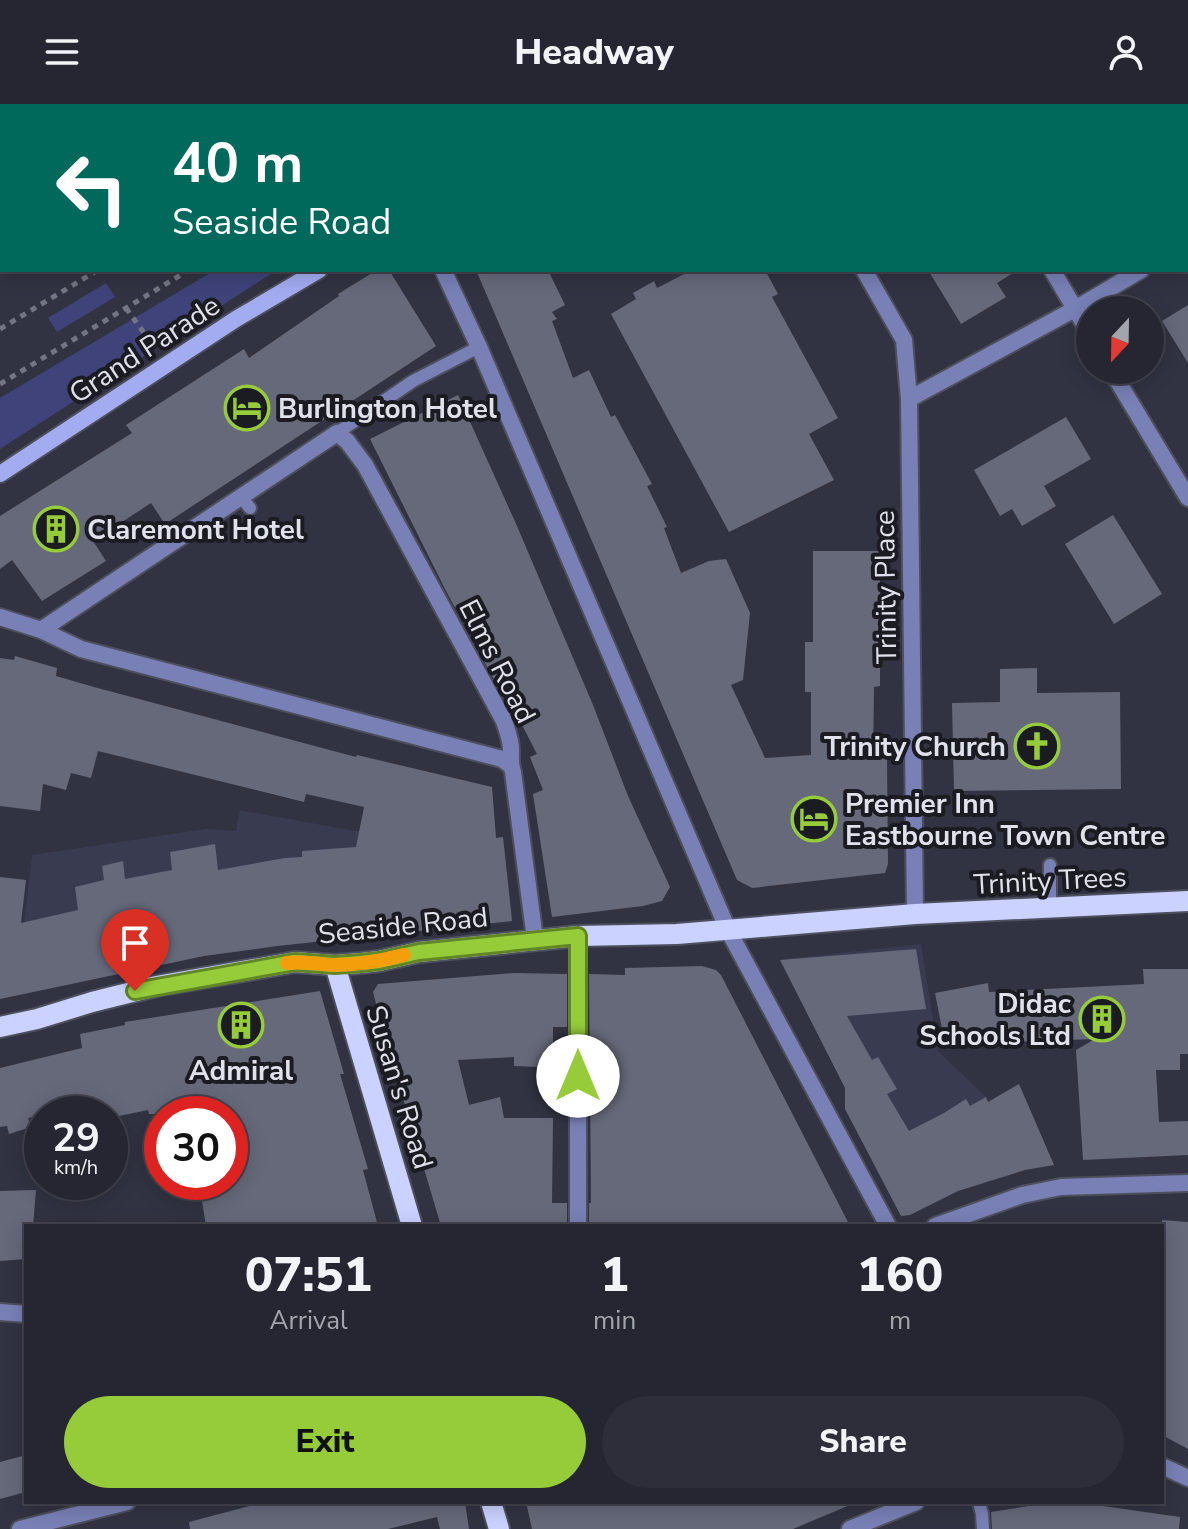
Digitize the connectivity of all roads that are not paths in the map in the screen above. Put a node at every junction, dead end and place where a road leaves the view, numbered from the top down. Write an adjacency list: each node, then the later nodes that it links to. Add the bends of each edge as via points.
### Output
1 (316, 272): 11 (main road, Grand Parade)
2 (444, 272): 7 (street)
3 (865, 272): 9 (street, Trinity Place, via 904,340)
4 (1053, 272): 6 (street)
5 (1138, 272): 6 (street)
6 (1075, 309): 9 (street)
7 (479, 347): 10 (lane, via 413,381); 20 (street)
8 (1119, 384): 12 (street)
9 (909, 399): 19 (street, Trinity Place)
10 (337, 433): 14 (street, via 246,503); 15 (street, Elms Road, via 365,465 504,721)
11 (0, 474)
12 (1188, 498)
13 (0, 617): 14 (street)
14 (41, 630): 15 (street, via 81,649)
15 (510, 765): 22 (street, Elms Road)
16 (1050, 865): 18 (lane)
17 (1188, 901): 18 (main road, Trinity Trees)
18 (1050, 908): 19 (main road, Trinity Trees)
19 (915, 914): 20 (main road, Seaside Road)
20 (728, 930): 21 (main road, Seaside Road); 28 (street)
21 (578, 936): 22 (main road, Seaside Road); 27 (street)
22 (535, 939): 23 (main road, Seaside Road)
23 (335, 965): 24 (main road, Seaside Road, via 295,962 156,986); 26 (main road, Susan's Road)
24 (0, 1027)
25 (1188, 1183): 29 (street, via 1061,1187)
26 (411, 1224)
27 (578, 1224)
28 (887, 1224)
29 (941, 1224)
30 (0, 1312): 31 (street)
31 (24, 1314)
32 (1164, 1467): 33 (street)
33 (1188, 1478)
34 (119, 1504): 38 (street)
35 (492, 1504): 39 (main road)
36 (911, 1504): 40 (street)
37 (980, 1504): 41 (lane)
38 (20, 1529)
39 (499, 1529)
40 (850, 1529)
41 (983, 1529)

